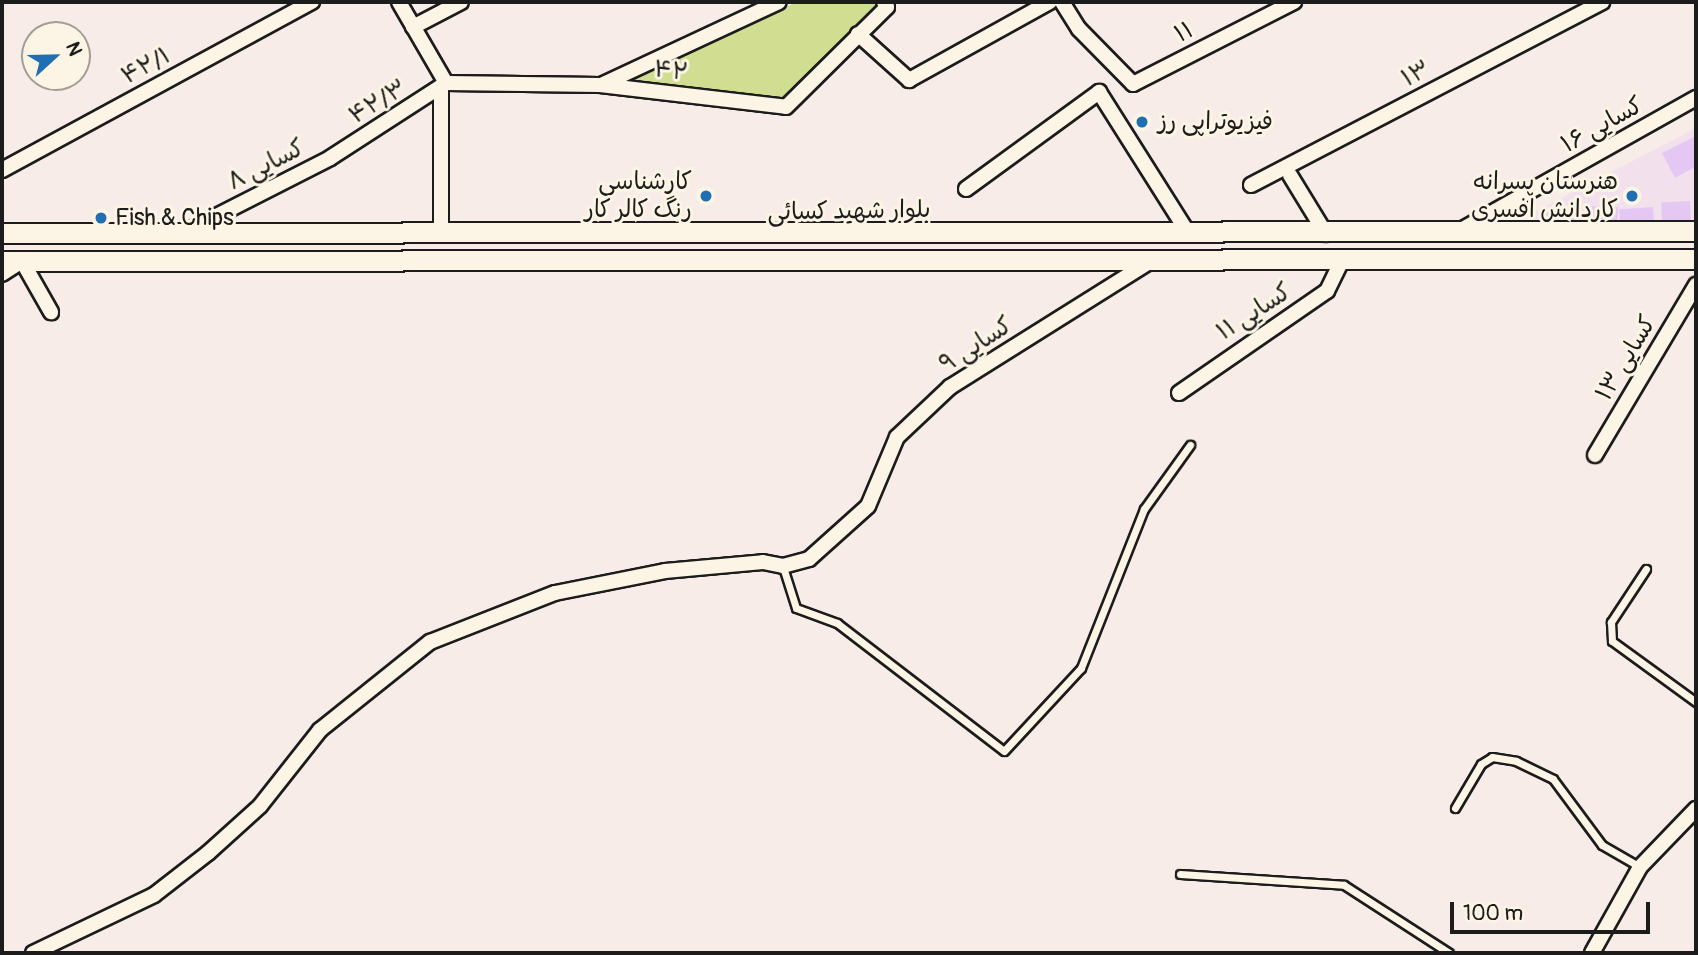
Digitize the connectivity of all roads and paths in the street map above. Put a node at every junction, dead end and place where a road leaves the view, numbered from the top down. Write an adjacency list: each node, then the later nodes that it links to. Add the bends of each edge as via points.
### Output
1 (312, 2): 16 (street, ۴۲/۱)
2 (399, 2): 10 (street)
3 (461, 2): 10 (street)
4 (779, 2): 12 (street, ۴۲)
5 (884, 2): 11 (street, ۴۲, via 887,7)
6 (1050, 2): 11 (street, via 909,80)
7 (1062, 2): 8 (street, ۱۱, via 1079,29 1133,84)
8 (1294, 2)
9 (1602, 2): 18 (street, ۱۳)
10 (413, 27): 13 (street)
11 (858, 34): 12 (street, ۴۲, via 786,107)
12 (600, 85): 13 (street)
13 (444, 87): 15 (street, ۴۲/۳); 26 (street)
14 (1696, 98): 25 (street, ۱۶ کسایی)
15 (330, 158): 21 (street, ۸ کسایی)
16 (2, 170)
17 (1290, 175): 27 (street)
18 (1251, 185)
19 (966, 189): 24 (street, via 1099,92)
20 (1696, 231): 22 (main road, بلوار شهید کسائی)
21 (185, 232): 23 (main road, بلوار شهید کسائی); 26 (main road, بلوار شهید کسائی)
22 (1665, 232): 25 (main road, بلوار شهید کسائی); 29 (main road)
23 (2, 233)
24 (1188, 233): 27 (main road, بلوار شهید کسائی); 28 (main road, بلوار شهید کسائی)
25 (1456, 233): 27 (main road, بلوار شهید کسائی)
26 (441, 234): 28 (main road, بلوار شهید کسائی)
27 (1326, 234)
28 (734, 237): 31 (main road)
29 (1665, 259): 30 (main road, بلوار شهید کسائی); 32 (main road, بلوار شهید کسائی)
30 (1696, 259)
31 (733, 260): 34 (main road, بلوار شهید کسائی); 35 (main road, بلوار شهید کسائی)
32 (1342, 260): 35 (main road, بلوار شهید کسائی); 39 (street, ۱۱ کسایی, via 1327,291)
33 (2, 261): 34 (main road, بلوار شهید کسائی)
34 (22, 261): 36 (street); 38 (street)
35 (1151, 261): 42 (street, ۹ کسایی, via 950,387 897,437 867,506 809,559)
36 (2, 274)
37 (1696, 285): 41 (street, ۱۳ کسایی)
38 (51, 312)
39 (1179, 393)
40 (1190, 445): 42 (lane, via 1144,509 1081,667 1003,751 837,623 796,608)
41 (1595, 455)
42 (783, 566): 49 (street, via 763,562 665,571 555,593 430,642 320,730 260,806 208,853 154,895)
43 (1646, 569): 44 (lane, via 1611,622 1612,640)
44 (1696, 702)
45 (1455, 808): 47 (lane, via 1481,764 1492,757 1517,761 1553,779 1602,845)
46 (1696, 809): 47 (street)
47 (1640, 867): 51 (street)
48 (1180, 874): 50 (lane, via 1344,884)
49 (33, 953)
50 (1449, 953)
51 (1592, 953)

